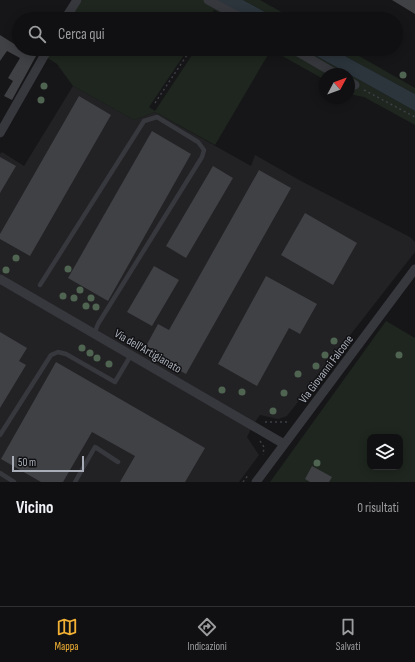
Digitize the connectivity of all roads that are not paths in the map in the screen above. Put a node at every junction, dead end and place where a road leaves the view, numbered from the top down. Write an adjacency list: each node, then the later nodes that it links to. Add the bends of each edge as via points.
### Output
1 (77, 0): 3 (street)
2 (208, 0): 4 (street)
3 (69, 12)
4 (230, 12)
5 (44, 56): 8 (street)
6 (305, 56): 7 (street)
7 (326, 68)
8 (0, 133)
9 (415, 269): 15 (street, Via Giovanni Falcone)
10 (0, 279): 12 (street, Via dell'Artigianato)
11 (40, 285): 12 (lane, via 144,121 157,117 198,142 204,150 202,157)
12 (94, 334): 13 (street, Via dell'Artigianato)
13 (131, 355): 14 (lane, via 115,382 66,354 58,352 51,355); 15 (street, Via dell'Artigianato)
14 (0, 435)
15 (284, 444): 20 (street, Via Giovanni Falcone)
16 (118, 462): 19 (lane, via 95,447)
17 (0, 473): 18 (lane)
18 (14, 482)
19 (75, 482)
20 (256, 482)

